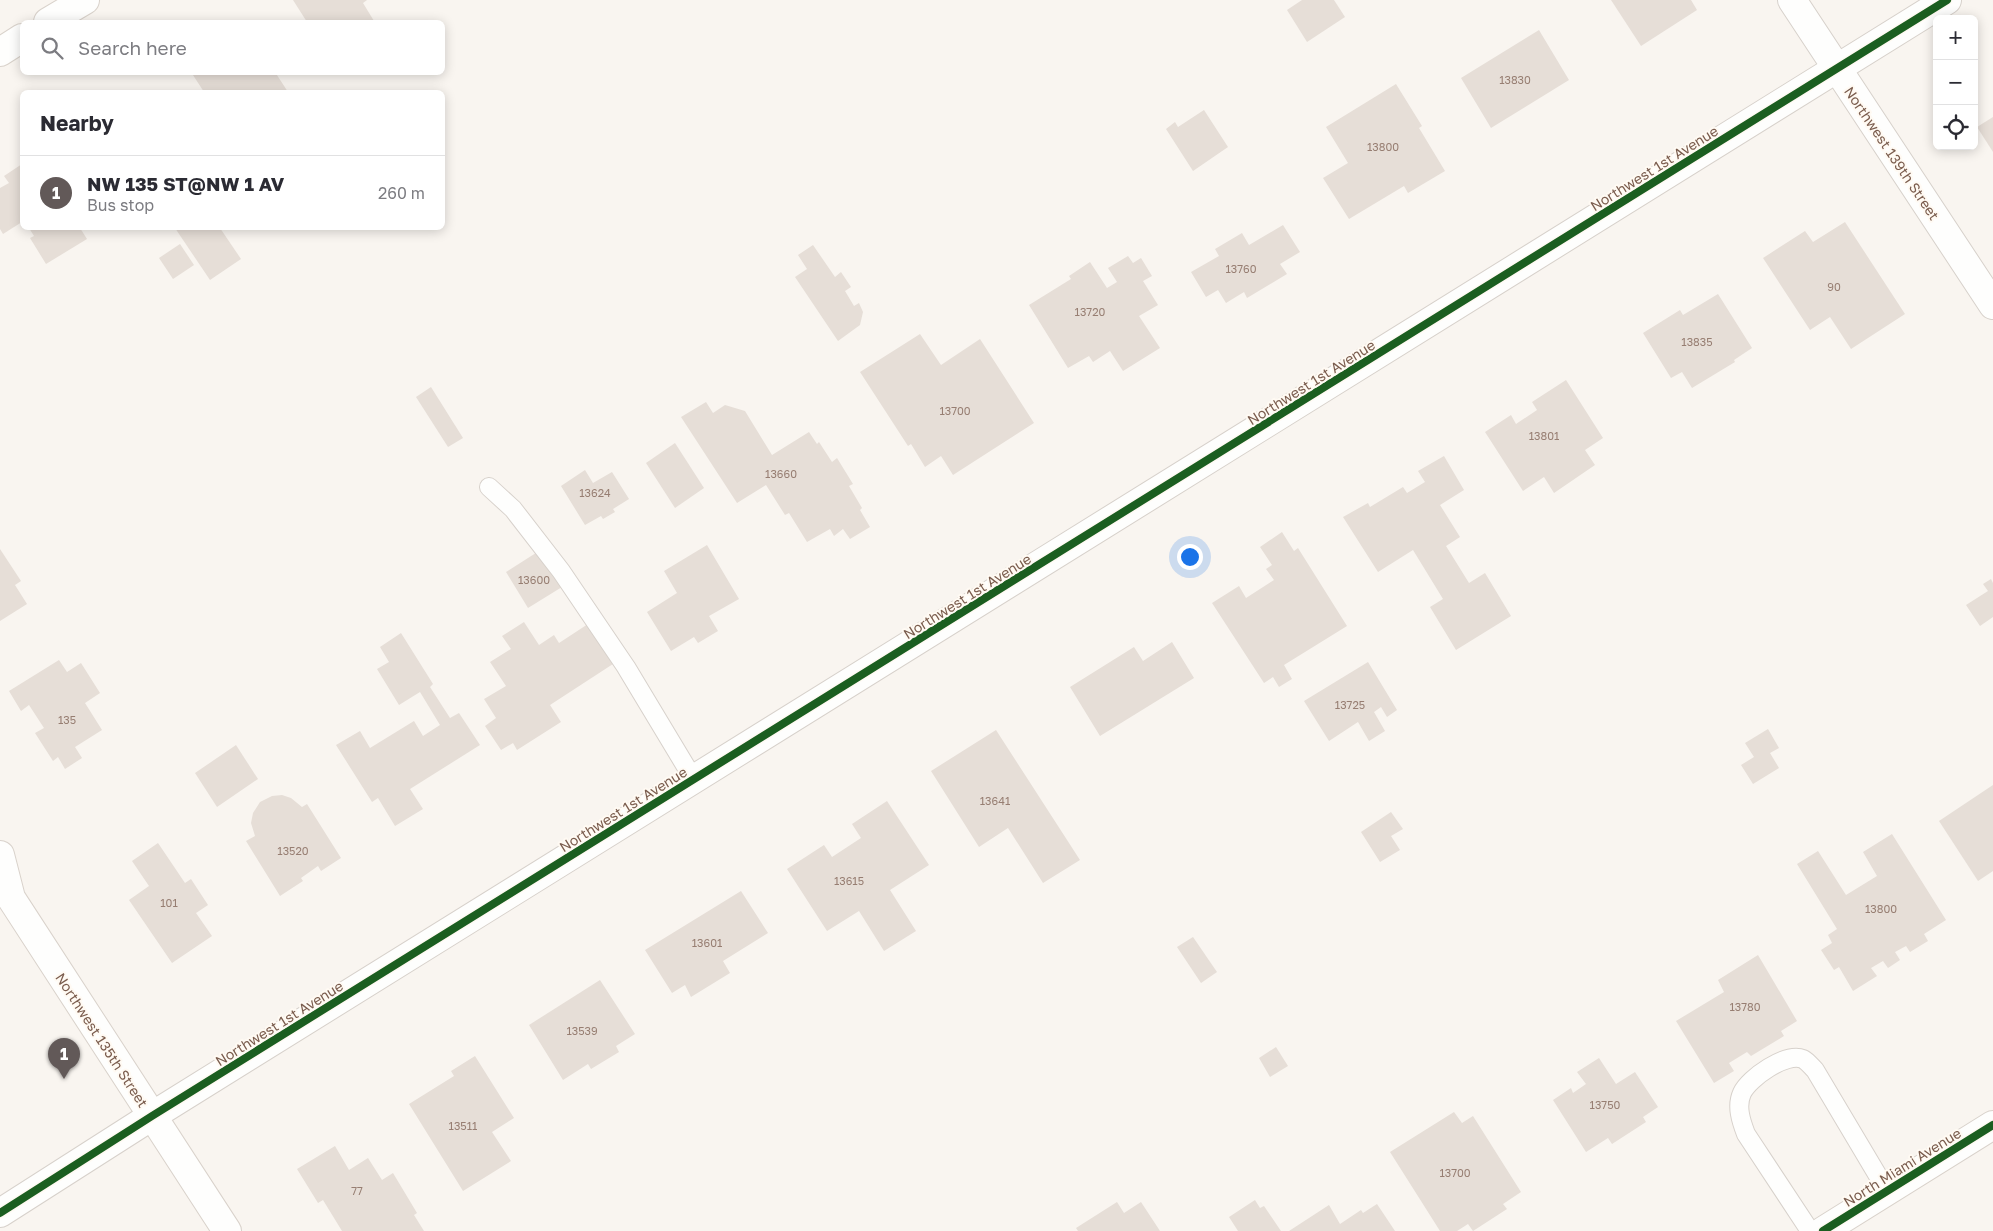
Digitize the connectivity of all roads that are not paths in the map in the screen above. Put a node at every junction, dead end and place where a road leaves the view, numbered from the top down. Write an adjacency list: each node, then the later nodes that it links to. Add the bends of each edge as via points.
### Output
1 (85, 0): 4 (street)
2 (1792, 0): 7 (street, Northwest 139th Street)
3 (1947, 0): 7 (street, Northwest 1st Avenue)
4 (51, 20)
5 (20, 39): 6 (street)
6 (0, 52)
7 (1837, 69): 8 (street, Northwest 139th Street); 10 (street, Northwest 1st Avenue)
8 (1993, 305)
9 (489, 487): 10 (lane, via 514,509 561,571 626,667)
10 (694, 780): 13 (street, Northwest 1st Avenue)
11 (0, 856): 12 (street, Northwest 135th Street)
12 (5, 895): 13 (street, Northwest 135th Street)
13 (152, 1116): 16 (street, Northwest 1st Avenue); 17 (street, Northwest 135th Street)
14 (1993, 1125): 15 (street, North Miami Avenue)
15 (1887, 1191): 18 (lane, via 1815,1070 1804,1059 1780,1062 1749,1082 1739,1106 1741,1120 1746,1134); 19 (street, North Miami Avenue)
16 (0, 1213)
17 (227, 1231)
18 (1810, 1231)
19 (1824, 1231)

